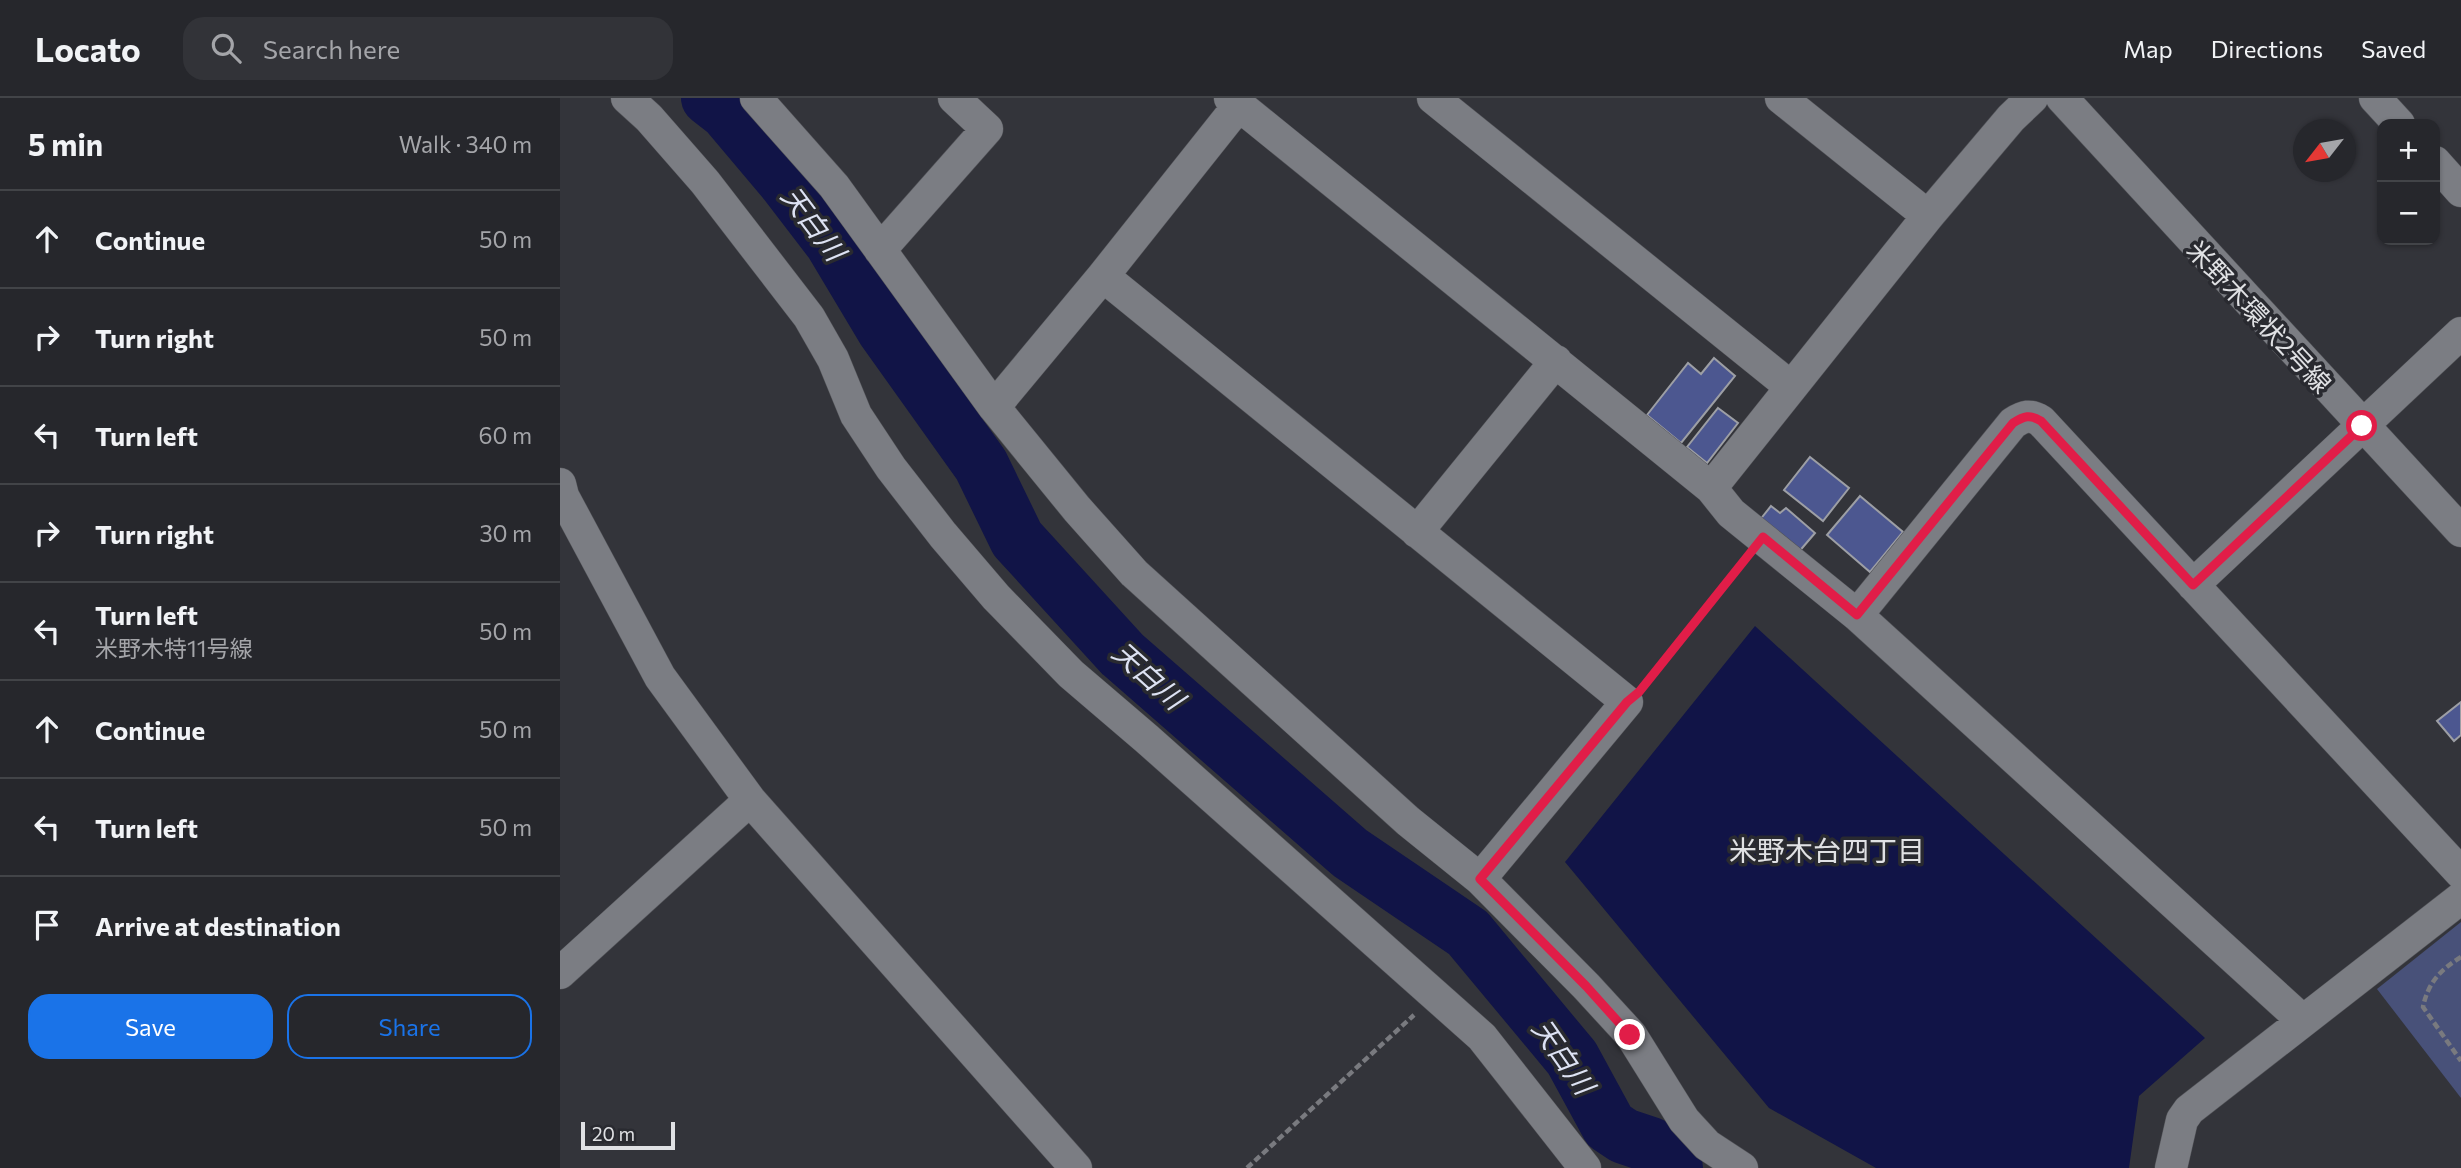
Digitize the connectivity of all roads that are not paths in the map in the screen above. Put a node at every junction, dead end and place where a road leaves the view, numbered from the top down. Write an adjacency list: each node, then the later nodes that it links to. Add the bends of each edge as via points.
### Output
1 (627, 98): 34 (street, via 705,181 809,317 856,415 891,468 996,597 1071,674 1482,1037)
2 (756, 98): 14 (street, via 834,186)
3 (954, 98): 14 (street, via 987,129)
4 (1433, 98): 18 (street)
5 (1781, 98): 13 (street)
6 (2032, 98): 13 (street)
7 (2062, 98): 20 (street, 米野木環状2号線)
8 (2375, 98): 10 (street)
9 (1235, 102): 15 (street); 17 (street)
10 (2394, 119)
11 (2440, 168): 12 (street)
12 (2461, 191)
13 (1928, 216): 18 (street)
14 (880, 250): 19 (street)
15 (1103, 276): 19 (street); 24 (street)
16 (2461, 333): 20 (street)
17 (1556, 361): 22 (street); 24 (street)
18 (1791, 387): 22 (street)
19 (994, 407): 29 (street, via 1134,573 1408,821)
20 (2362, 426): 23 (street, 米野木環状2号線); 25 (street)
21 (560, 484): 27 (street, via 660,677)
22 (1711, 488): 26 (street, via 1731,513)
23 (2461, 531)
24 (1417, 532): 29 (street, via 1627,702)
25 (2193, 585): 26 (street, via 2032,415 2013,423); 28 (street)
26 (1857, 615): 32 (street)
27 (750, 800): 31 (street); 33 (street)
28 (2461, 873)
29 (1480, 879): 35 (street, via 1630,1035 1684,1120 1707,1145)
30 (2461, 898): 32 (street)
31 (560, 972)
32 (2302, 1020): 36 (street, via 2189,1110 2182,1120)
33 (1076, 1168)
34 (1585, 1168)
35 (1742, 1168)
36 (2171, 1168)

